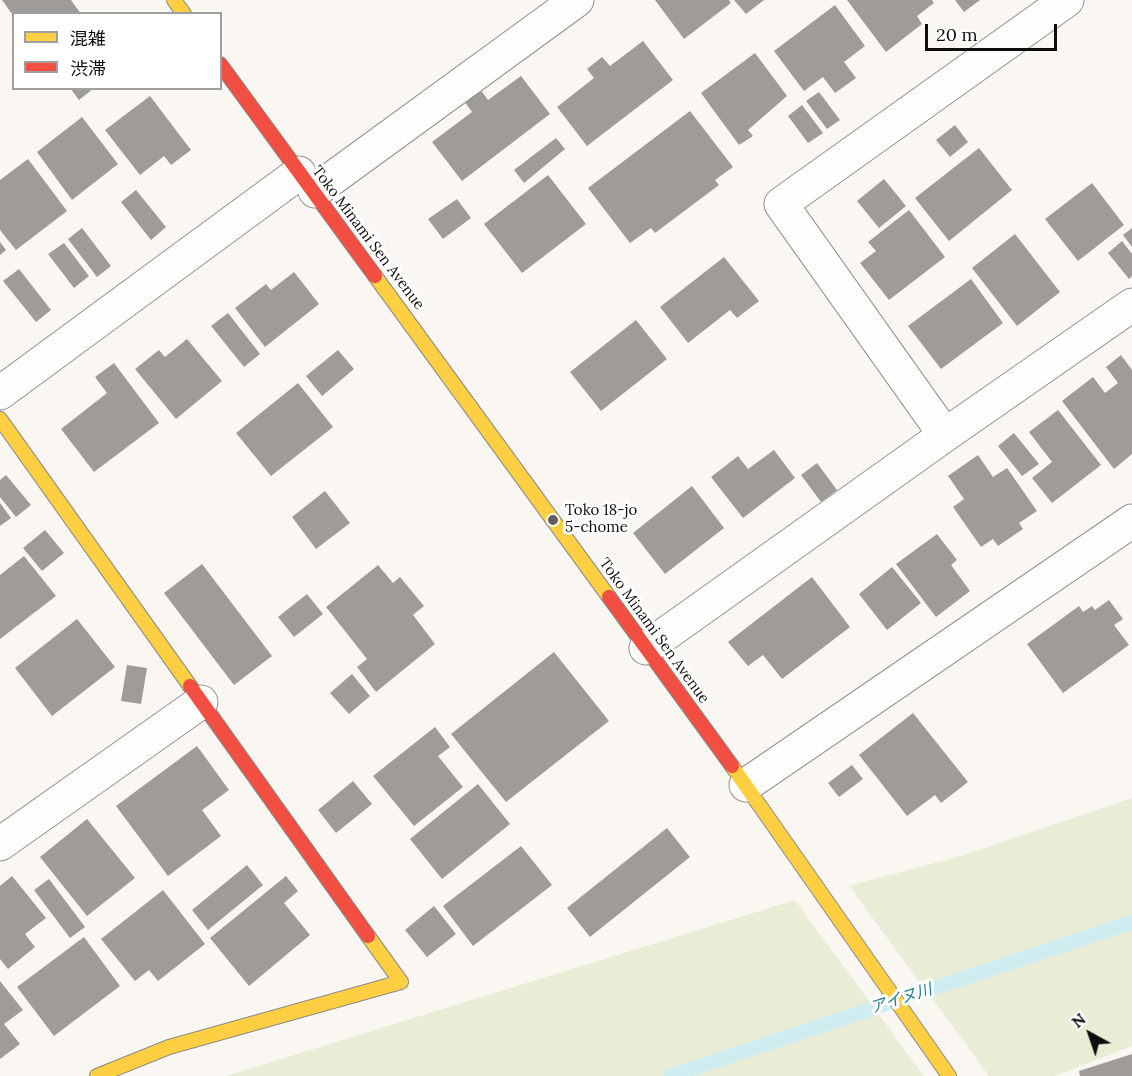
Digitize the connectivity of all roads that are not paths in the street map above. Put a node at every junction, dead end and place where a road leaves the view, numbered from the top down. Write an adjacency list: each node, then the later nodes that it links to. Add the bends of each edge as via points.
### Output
1 (577, 0): 4 (street)
2 (1067, 0): 8 (street, via 781,204)
3 (222, 67): 4 (street, Toko Minami Sen Avenue)
4 (307, 182): 6 (street); 10 (street, Toko Minami Sen Avenue)
5 (1132, 305): 8 (street)
6 (0, 393)
7 (0, 420): 11 (street)
8 (945, 435): 10 (street)
9 (1132, 521): 12 (street)
10 (646, 648): 12 (street, Toko Minami Sen Avenue)
11 (201, 702): 13 (street); 15 (street, via 400,982 169,1047)
12 (746, 785): 14 (street, Toko Minami Sen Avenue)
13 (0, 844)
14 (945, 1070)
15 (97, 1076)

